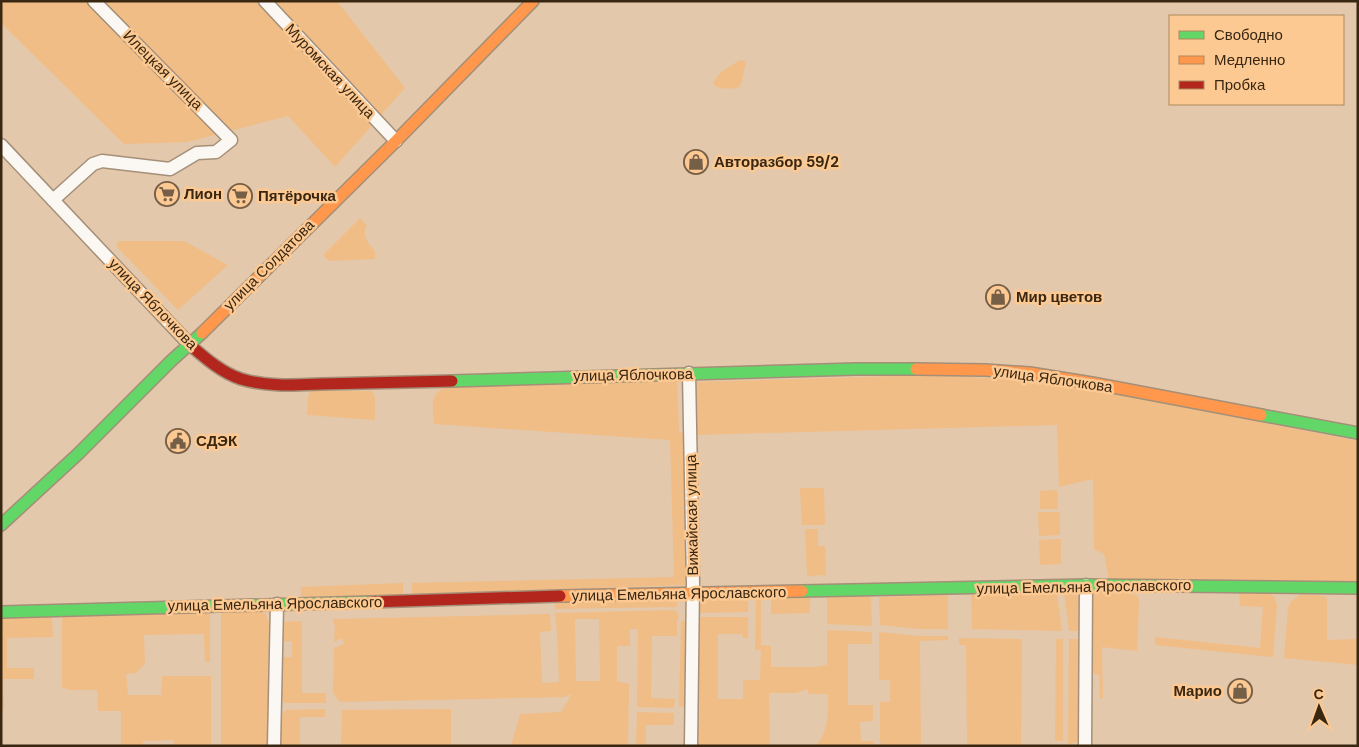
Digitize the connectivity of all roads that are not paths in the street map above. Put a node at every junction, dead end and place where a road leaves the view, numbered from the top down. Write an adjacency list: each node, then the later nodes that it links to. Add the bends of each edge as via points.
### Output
1 (94, 1): 6 (street, Илецкая улица, via 231,140 216,152 197,153 170,170 102,161 93,164)
2 (265, 1): 4 (street, Муромская улица)
3 (533, 1): 4 (street, улица Солдатова)
4 (396, 140): 7 (street, улица Солдатова)
5 (1, 145): 6 (street, улица Яблочкова)
6 (53, 200): 7 (street, улица Яблочкова)
7 (190, 345): 8 (street, улица Яблочкова, via 240,379 262,384); 10 (street, улица Солдатова)
8 (688, 374): 9 (street, улица Яблочкова, via 914,368 1030,373); 13 (street, Вижайская улица)
9 (1358, 433)
10 (1, 525)
11 (1086, 585): 12 (street, улица Емельяна Ярославского); 13 (street, улица Емельяна Ярославского); 18 (street)
12 (1358, 588)
13 (693, 593): 14 (street, улица Емельяна Ярославского); 17 (street, Вижайская улица)
14 (277, 604): 15 (street, улица Емельяна Ярославского); 16 (street)
15 (1, 612)
16 (274, 746)
17 (691, 746)
18 (1085, 746)

